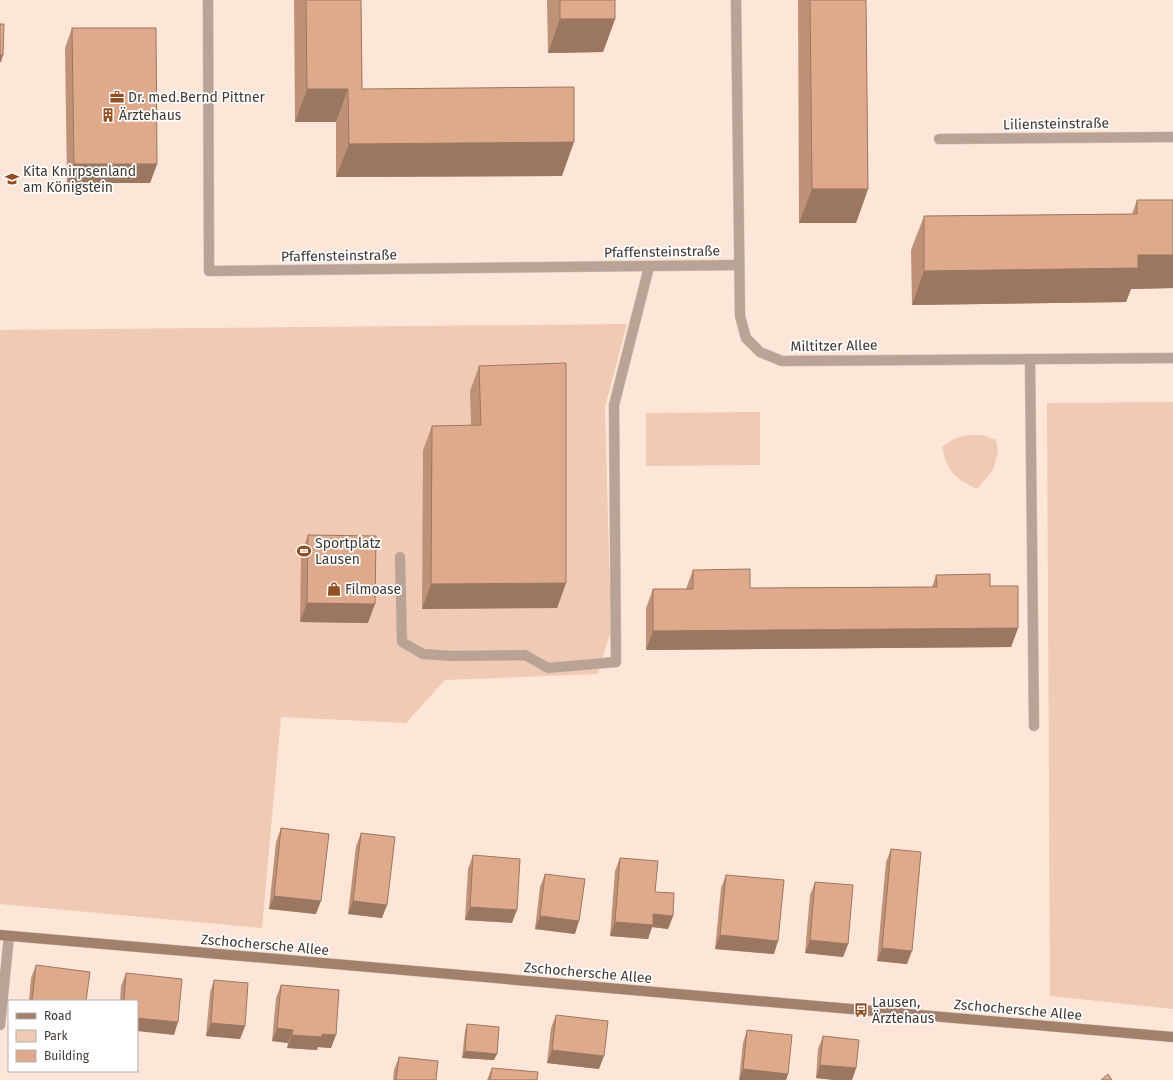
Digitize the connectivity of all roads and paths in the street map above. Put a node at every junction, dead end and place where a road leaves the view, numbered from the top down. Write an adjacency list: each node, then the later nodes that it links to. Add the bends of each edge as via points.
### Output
1 (208, 0): 6 (street, Pfaffensteinstraße, via 210,271)
2 (736, 0): 5 (street, Miltitzer Allee)
3 (1173, 136): 4 (street, Liliensteinstraße)
4 (939, 139)
5 (739, 265): 6 (street, Pfaffensteinstraße); 8 (street, Miltitzer Allee, via 740,316 746,338 760,352 782,361)
6 (649, 267): 9 (street, via 614,405 616,662 548,668 525,655 423,654 402,642)
7 (1173, 358): 8 (street, Miltitzer Allee)
8 (1030, 359): 10 (street)
9 (400, 557)
10 (1034, 726)
11 (4, 935): 12 (street); 13 (street, Zschochersche Allee)
12 (0, 1025)
13 (1173, 1037)

